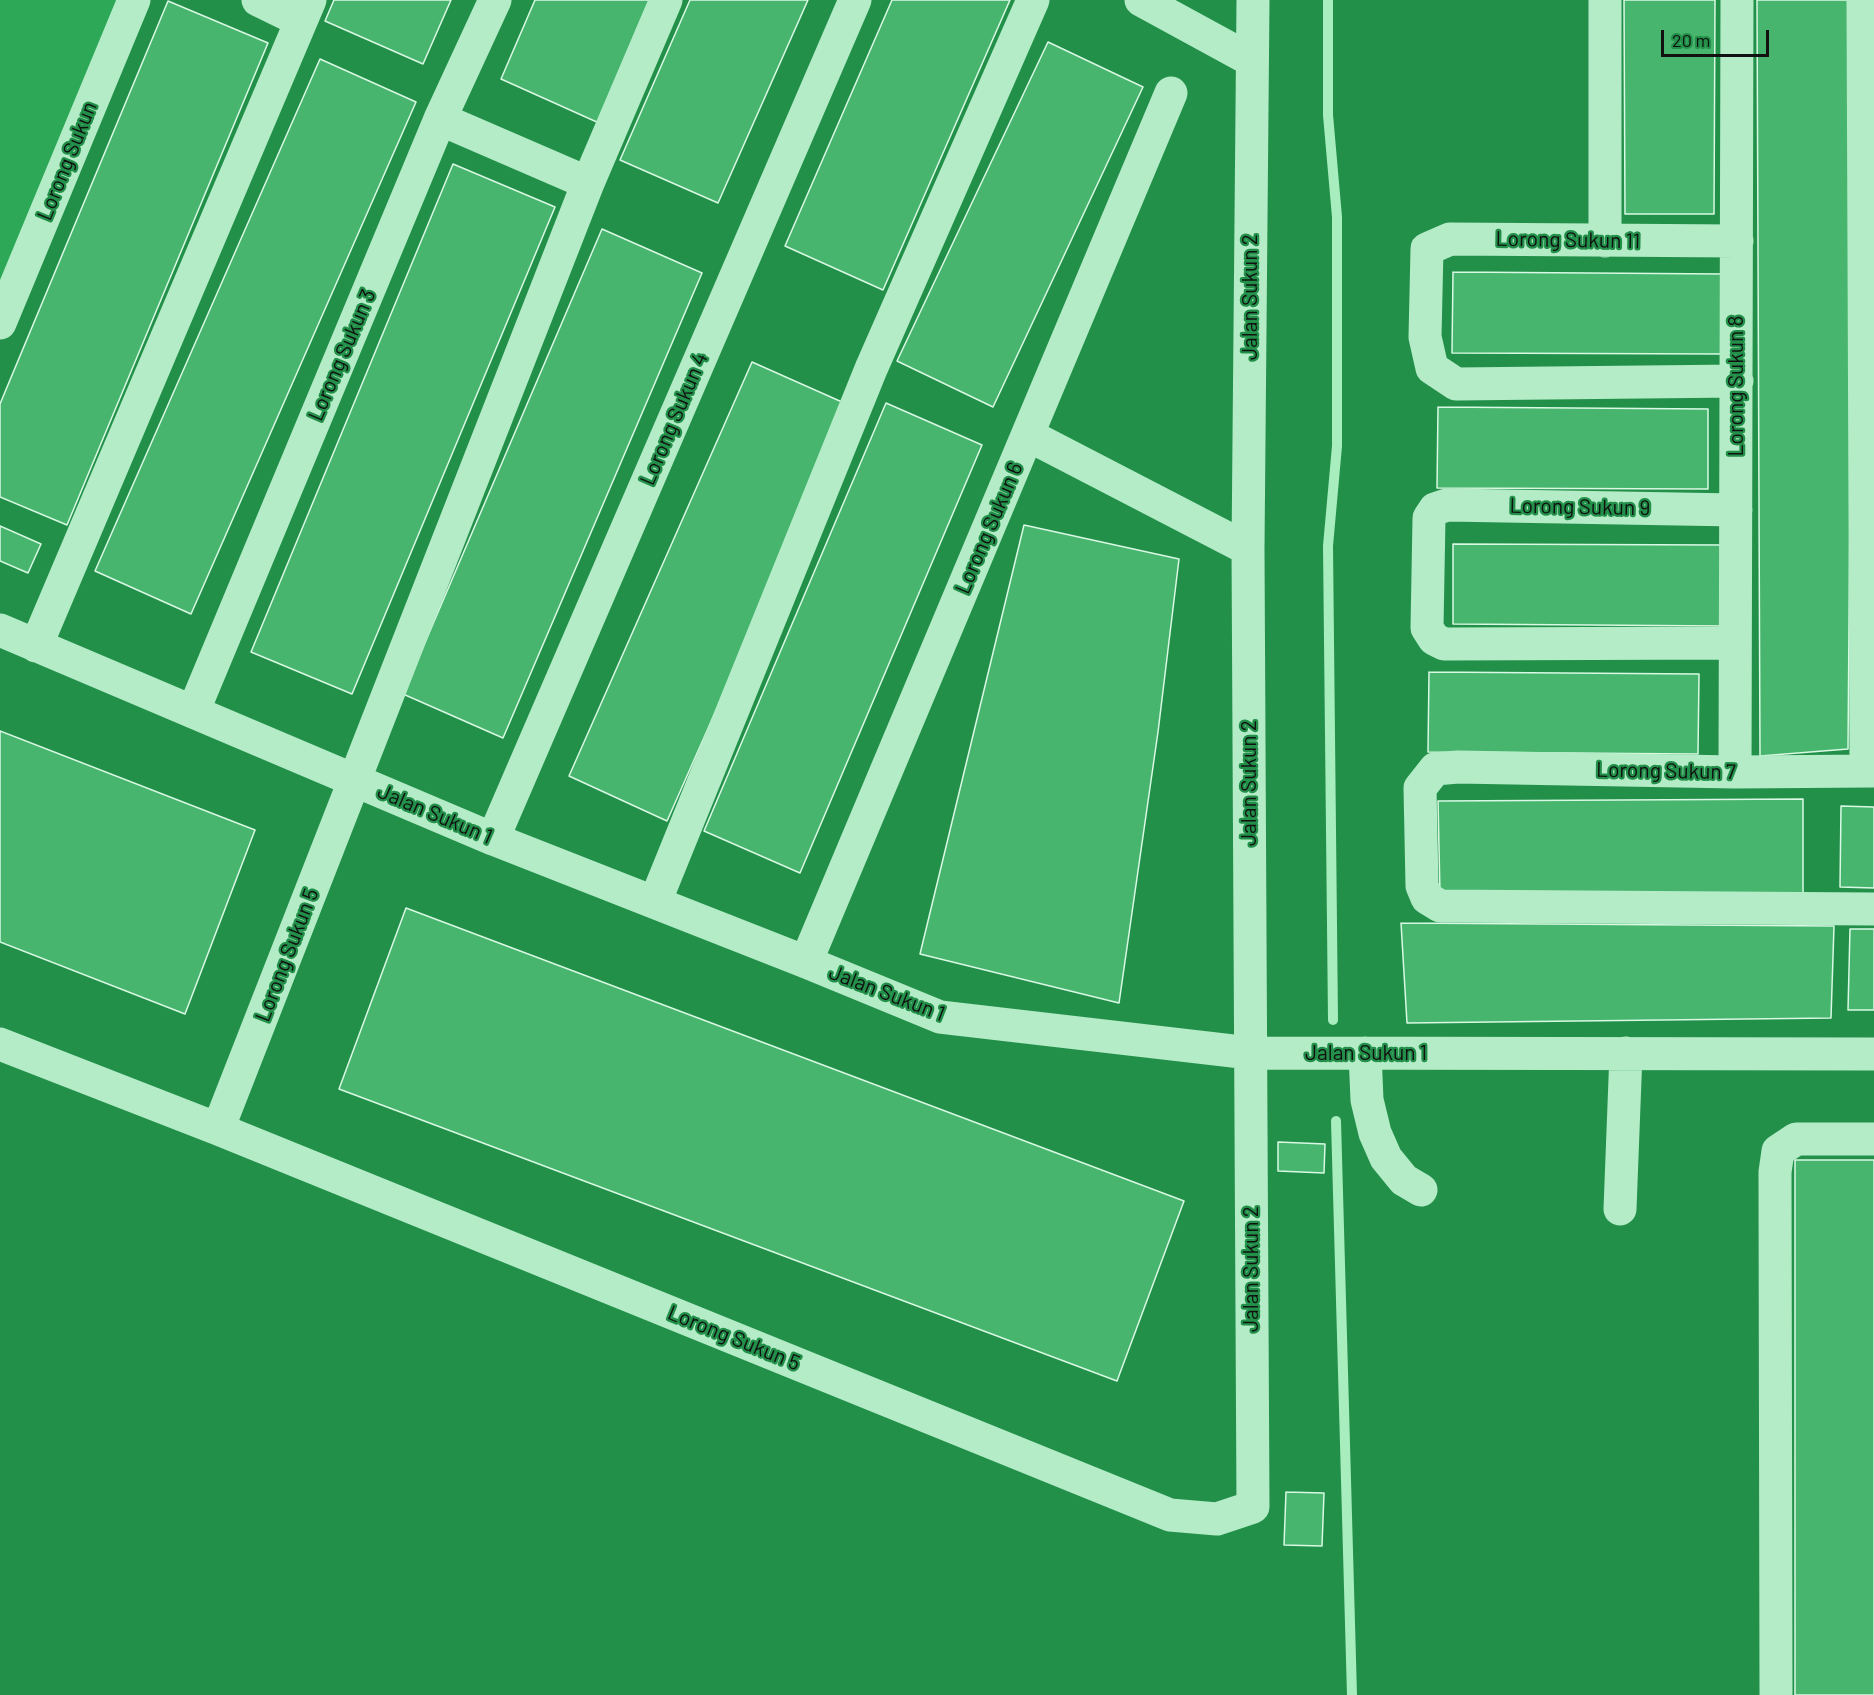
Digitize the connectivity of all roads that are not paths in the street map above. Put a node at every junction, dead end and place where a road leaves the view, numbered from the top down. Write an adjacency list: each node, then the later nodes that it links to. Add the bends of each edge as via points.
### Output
1 (134, 0): 19 (street, Lorong Sukun)
2 (258, 0): 12 (street)
3 (495, 0): 15 (street, Lorong Sukun 3)
4 (666, 0): 16 (street, Lorong Sukun 5)
5 (855, 0): 31 (street, Lorong Sukun 4)
6 (1033, 0): 32 (street, via 872,369)
7 (1141, 0): 13 (street)
8 (1253, 0): 13 (street, Jalan Sukun 2)
9 (1605, 0): 17 (street)
10 (1737, 0): 18 (street, Lorong Sukun 8)
11 (1863, 0): 28 (street)
12 (305, 10): 26 (street)
13 (1251, 60): 23 (street, Jalan Sukun 2)
14 (1171, 93): 21 (street, Lorong Sukun 6)
15 (440, 119): 16 (street); 27 (street, Lorong Sukun 3)
16 (588, 183): 30 (street, Lorong Sukun 5)
17 (1605, 241): 18 (street, Lorong Sukun 11); 20 (street, Lorong Sukun 11, via 1450,239 1427,249 1425,337 1432,368 1456,384)
18 (1737, 241): 20 (street, Lorong Sukun 8)
19 (0, 323)
20 (1737, 381): 22 (street, Lorong Sukun 8)
21 (1028, 435): 23 (street); 34 (street, Lorong Sukun 6)
22 (1736, 510): 25 (street, Lorong Sukun 8); 25 (street, Lorong Sukun 9, via 1447,505 1435,509 1429,518 1427,628 1434,639 1444,644)
23 (1248, 549): 36 (street, Jalan Sukun 2)
24 (0, 630): 26 (street, Jalan Sukun 1)
25 (1735, 643): 29 (street, Lorong Sukun 8)
26 (36, 646): 27 (street, Jalan Sukun 1)
27 (193, 712): 30 (street, Jalan Sukun 1)
28 (1870, 771): 29 (street, Lorong Sukun 7)
29 (1735, 772): 33 (street, Lorong Sukun 7, via 1435,769 1420,788 1422,886 1427,898 1440,906)
30 (355, 781): 31 (street, Jalan Sukun 1); 40 (street, Lorong Sukun 5)
31 (493, 839): 32 (street, Jalan Sukun 1)
32 (655, 902): 34 (street, Jalan Sukun 1)
33 (1874, 909)
34 (806, 962): 36 (street, Jalan Sukun 1, via 940,1017)
35 (0, 1044): 40 (street, Lorong Sukun 5)
36 (1250, 1053): 37 (street, Jalan Sukun 1); 44 (street, Jalan Sukun 2)
37 (1365, 1053): 38 (street, Jalan Sukun 1); 42 (street, via 1367,1100 1375,1133 1386,1158 1404,1180)
38 (1626, 1053): 39 (street, Jalan Sukun 1); 43 (street)
39 (1874, 1054)
40 (218, 1129): 44 (street, Lorong Sukun 5, via 1170,1515 1217,1519)
41 (1874, 1139): 45 (street, via 1796,1139 1778,1151)
42 (1421, 1190)
43 (1620, 1209)
44 (1253, 1507)
45 (1776, 1695)

